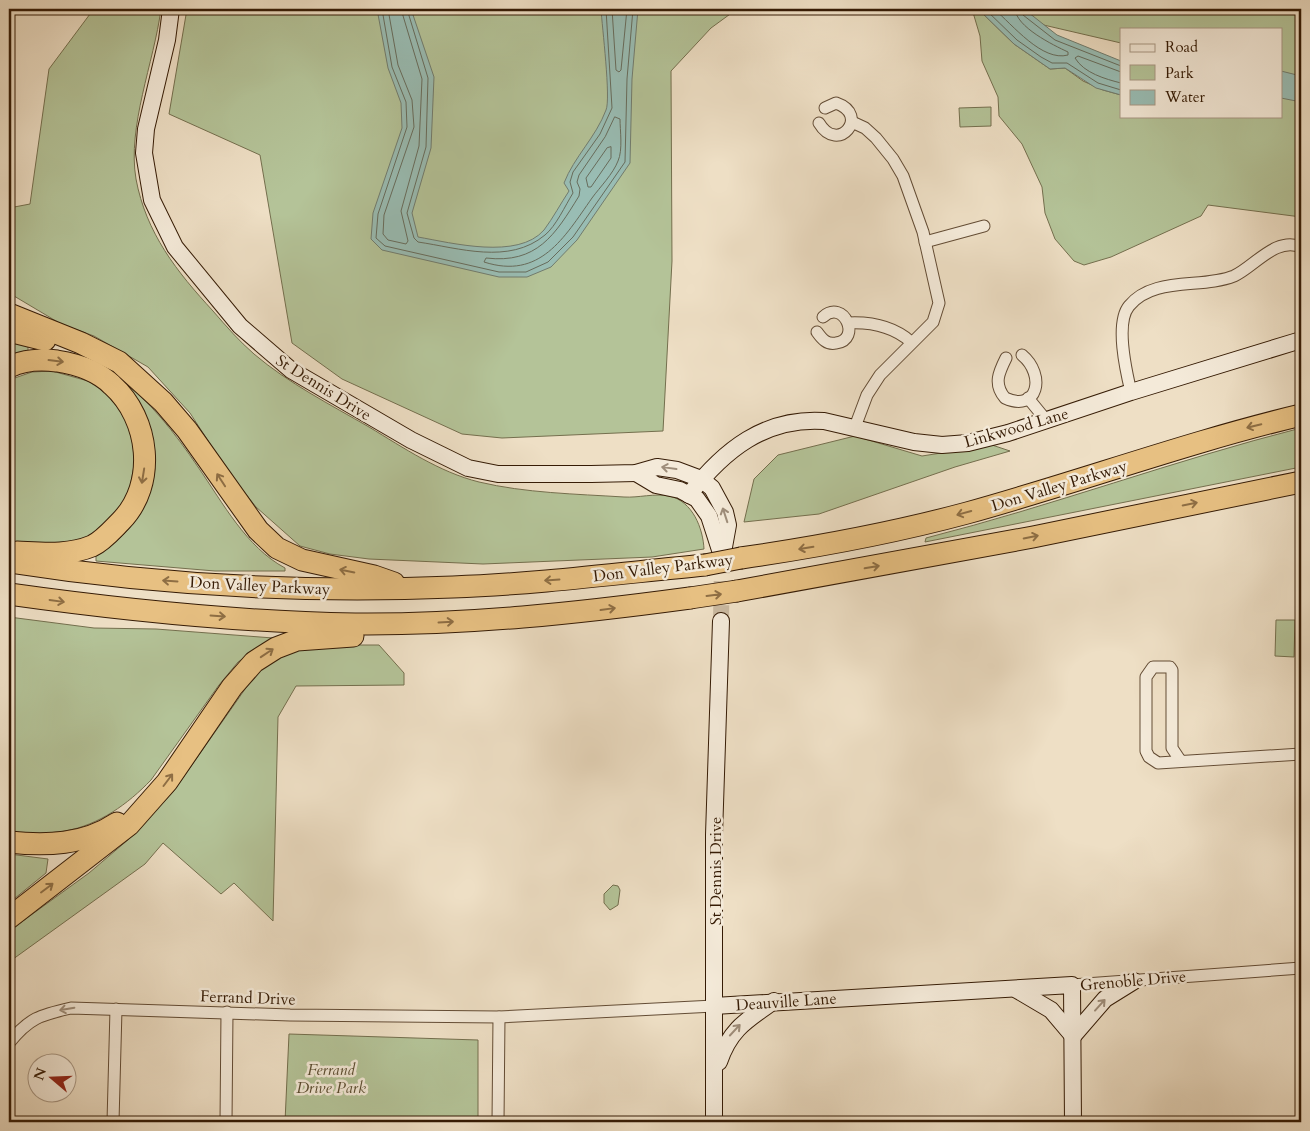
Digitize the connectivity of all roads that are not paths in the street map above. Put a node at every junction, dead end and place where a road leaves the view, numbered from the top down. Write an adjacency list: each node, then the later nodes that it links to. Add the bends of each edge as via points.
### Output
1 (171, 9): 22 (street, St Dennis Drive, via 146,129 144,153 152,200 175,247 240,326 292,370 411,440 468,468 498,474)
2 (825, 108): 3 (street, via 836,104 845,106 851,113)
3 (852, 122): 4 (street, via 848,131 840,135 831,135); 6 (street, via 874,136 894,159 910,192)
4 (819, 123)
5 (984, 226): 6 (street)
6 (925, 242): 13 (street, via 939,303 933,322)
7 (1301, 248): 17 (street, via 1294,244 1277,248 1234,275 1143,293 1122,317)
8 (823, 317): 9 (street, via 839,312)
9 (849, 323): 11 (street, via 850,331 840,343 825,341); 13 (street, via 881,326)
10 (10, 328): 28 (highway, one-way to 10, via 302,560 277,548 258,530 187,430 163,402 119,362 82,343)
11 (817, 332)
12 (1301, 340): 17 (street, Linkwood Lane)
13 (911, 342): 21 (street, via 880,375 867,395)
14 (1022, 355): 18 (street, via 1031,362 1037,382 1035,392)
15 (1006, 358): 18 (street, via 998,376 1000,392 1012,401)
16 (9, 368): 26 (highway, one-way to 26, via 42,360 75,364 112,384 134,411 143,440 145,470 140,493 132,509 93,545 69,552)
17 (1131, 392): 20 (street, Linkwood Lane)
18 (1028, 398): 20 (street)
19 (1301, 415): 28 (highway, Don Valley Parkway, one-way to 28, bridge, via 1243,429 967,513 837,544 705,565 550,580)
20 (1046, 420): 21 (street, Linkwood Lane, via 995,436 948,445 909,442)
21 (855, 427): 23 (street, Linkwood Lane, via 810,420 776,426 744,440)
22 (636, 473): 23 (street, St Dennis Drive, one-way to 22, via 657,467); 25 (street, St Dennis Drive, via 656,486)
23 (701, 479): 25 (street, Linkwood Lane); 25 (street, St Dennis Drive, one-way to 23, via 697,499 709,516 722,558 728,525 719,500)
24 (1301, 482): 31 (highway, Don Valley Parkway, one-way to 24, bridge, via 592,611 737,591 1034,537)
25 (689, 495)
26 (9, 552)
27 (9, 562): 28 (highway, Don Valley Parkway, one-way to 27, via 264,588 59,570)
28 (411, 588)
29 (9, 594): 31 (highway, Don Valley Parkway, one-way to 31, via 117,610 354,624)
30 (721, 620): 42 (street, St Dennis Drive, via 714,835)
31 (397, 623): 34 (highway, one-way to 31, via 232,687 254,662 297,640 358,636)
32 (1301, 754): 33 (street)
33 (1180, 760): 33 (street, via 1158,763 1146,751 1146,678 1153,667 1160,665 1172,670 1172,748)
34 (152, 800): 35 (highway, via 106,830 78,840 49,844); 36 (highway, one-way to 34, via 129,825)
35 (9, 842)
36 (9, 918)
37 (1301, 968): 38 (street, Grenoble Drive)
38 (1134, 981): 39 (street, Grenoble Drive); 46 (street, one-way to 38, via 1105,999)
39 (1072, 985): 40 (street, Deauville Lane); 46 (street, Grenoble Drive)
40 (1015, 989): 41 (street, Deauville Lane); 46 (street, via 1052,1010)
41 (775, 1001): 42 (street, Deauville Lane); 48 (street, one-way to 41, via 719,1064 728,1039 740,1025)
42 (714, 1006): 45 (street, Deauville Lane); 48 (street, St Dennis Drive)
43 (116, 1009): 44 (street, Ferrand Drive); 47 (street, Ferrand Drive, one-way to 47, via 71,1008 43,1014 23,1025); 49 (street)
44 (227, 1012): 45 (street, Ferrand Drive); 50 (street)
45 (498, 1017): 51 (street)
46 (1073, 1036): 53 (street, Grenoble Drive)
47 (9, 1043)
48 (715, 1092): 52 (street, St Dennis Drive)
49 (113, 1122)
50 (226, 1122)
51 (498, 1122)
52 (714, 1122)
53 (1073, 1122)

